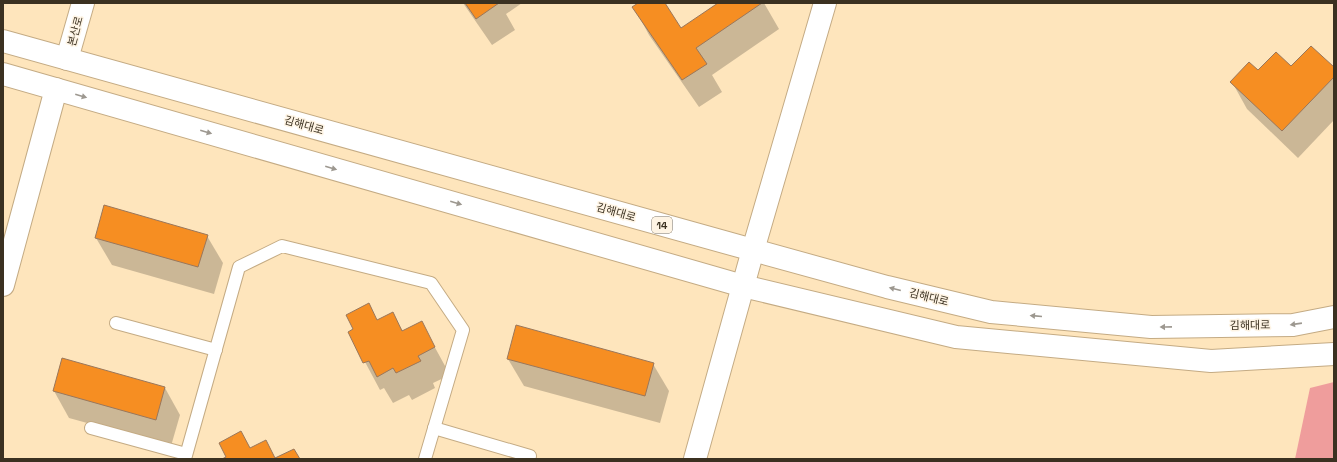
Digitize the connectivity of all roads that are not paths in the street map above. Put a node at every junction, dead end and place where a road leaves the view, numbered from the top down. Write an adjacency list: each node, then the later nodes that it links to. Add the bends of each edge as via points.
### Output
1 (83, 3): 4 (main road, 본산로)
2 (825, 3): 7 (main road)
3 (3, 41): 4 (main road, 김해대로 / 14)
4 (67, 59): 7 (main road, 김해대로 / 14)
5 (3, 74): 6 (main road)
6 (56, 89): 8 (main road); 9 (main road, one-way to 9)
7 (753, 250): 9 (main road); 10 (main road, 김해대로 / 14, one-way to 7, via 1293,325 1151,327 991,312 887,287)
8 (3, 285)
9 (743, 286): 13 (main road, via 956,337 1211,361); 19 (main road)
10 (1334, 317)
11 (116, 323): 12 (lane)
12 (216, 350): 15 (lane, via 239,268 282,246 431,283 463,330); 17 (lane)
13 (1334, 354)
14 (91, 428): 17 (lane)
15 (434, 428): 16 (lane); 18 (lane)
16 (530, 456)
17 (186, 457)
18 (425, 459)
19 (695, 459)

